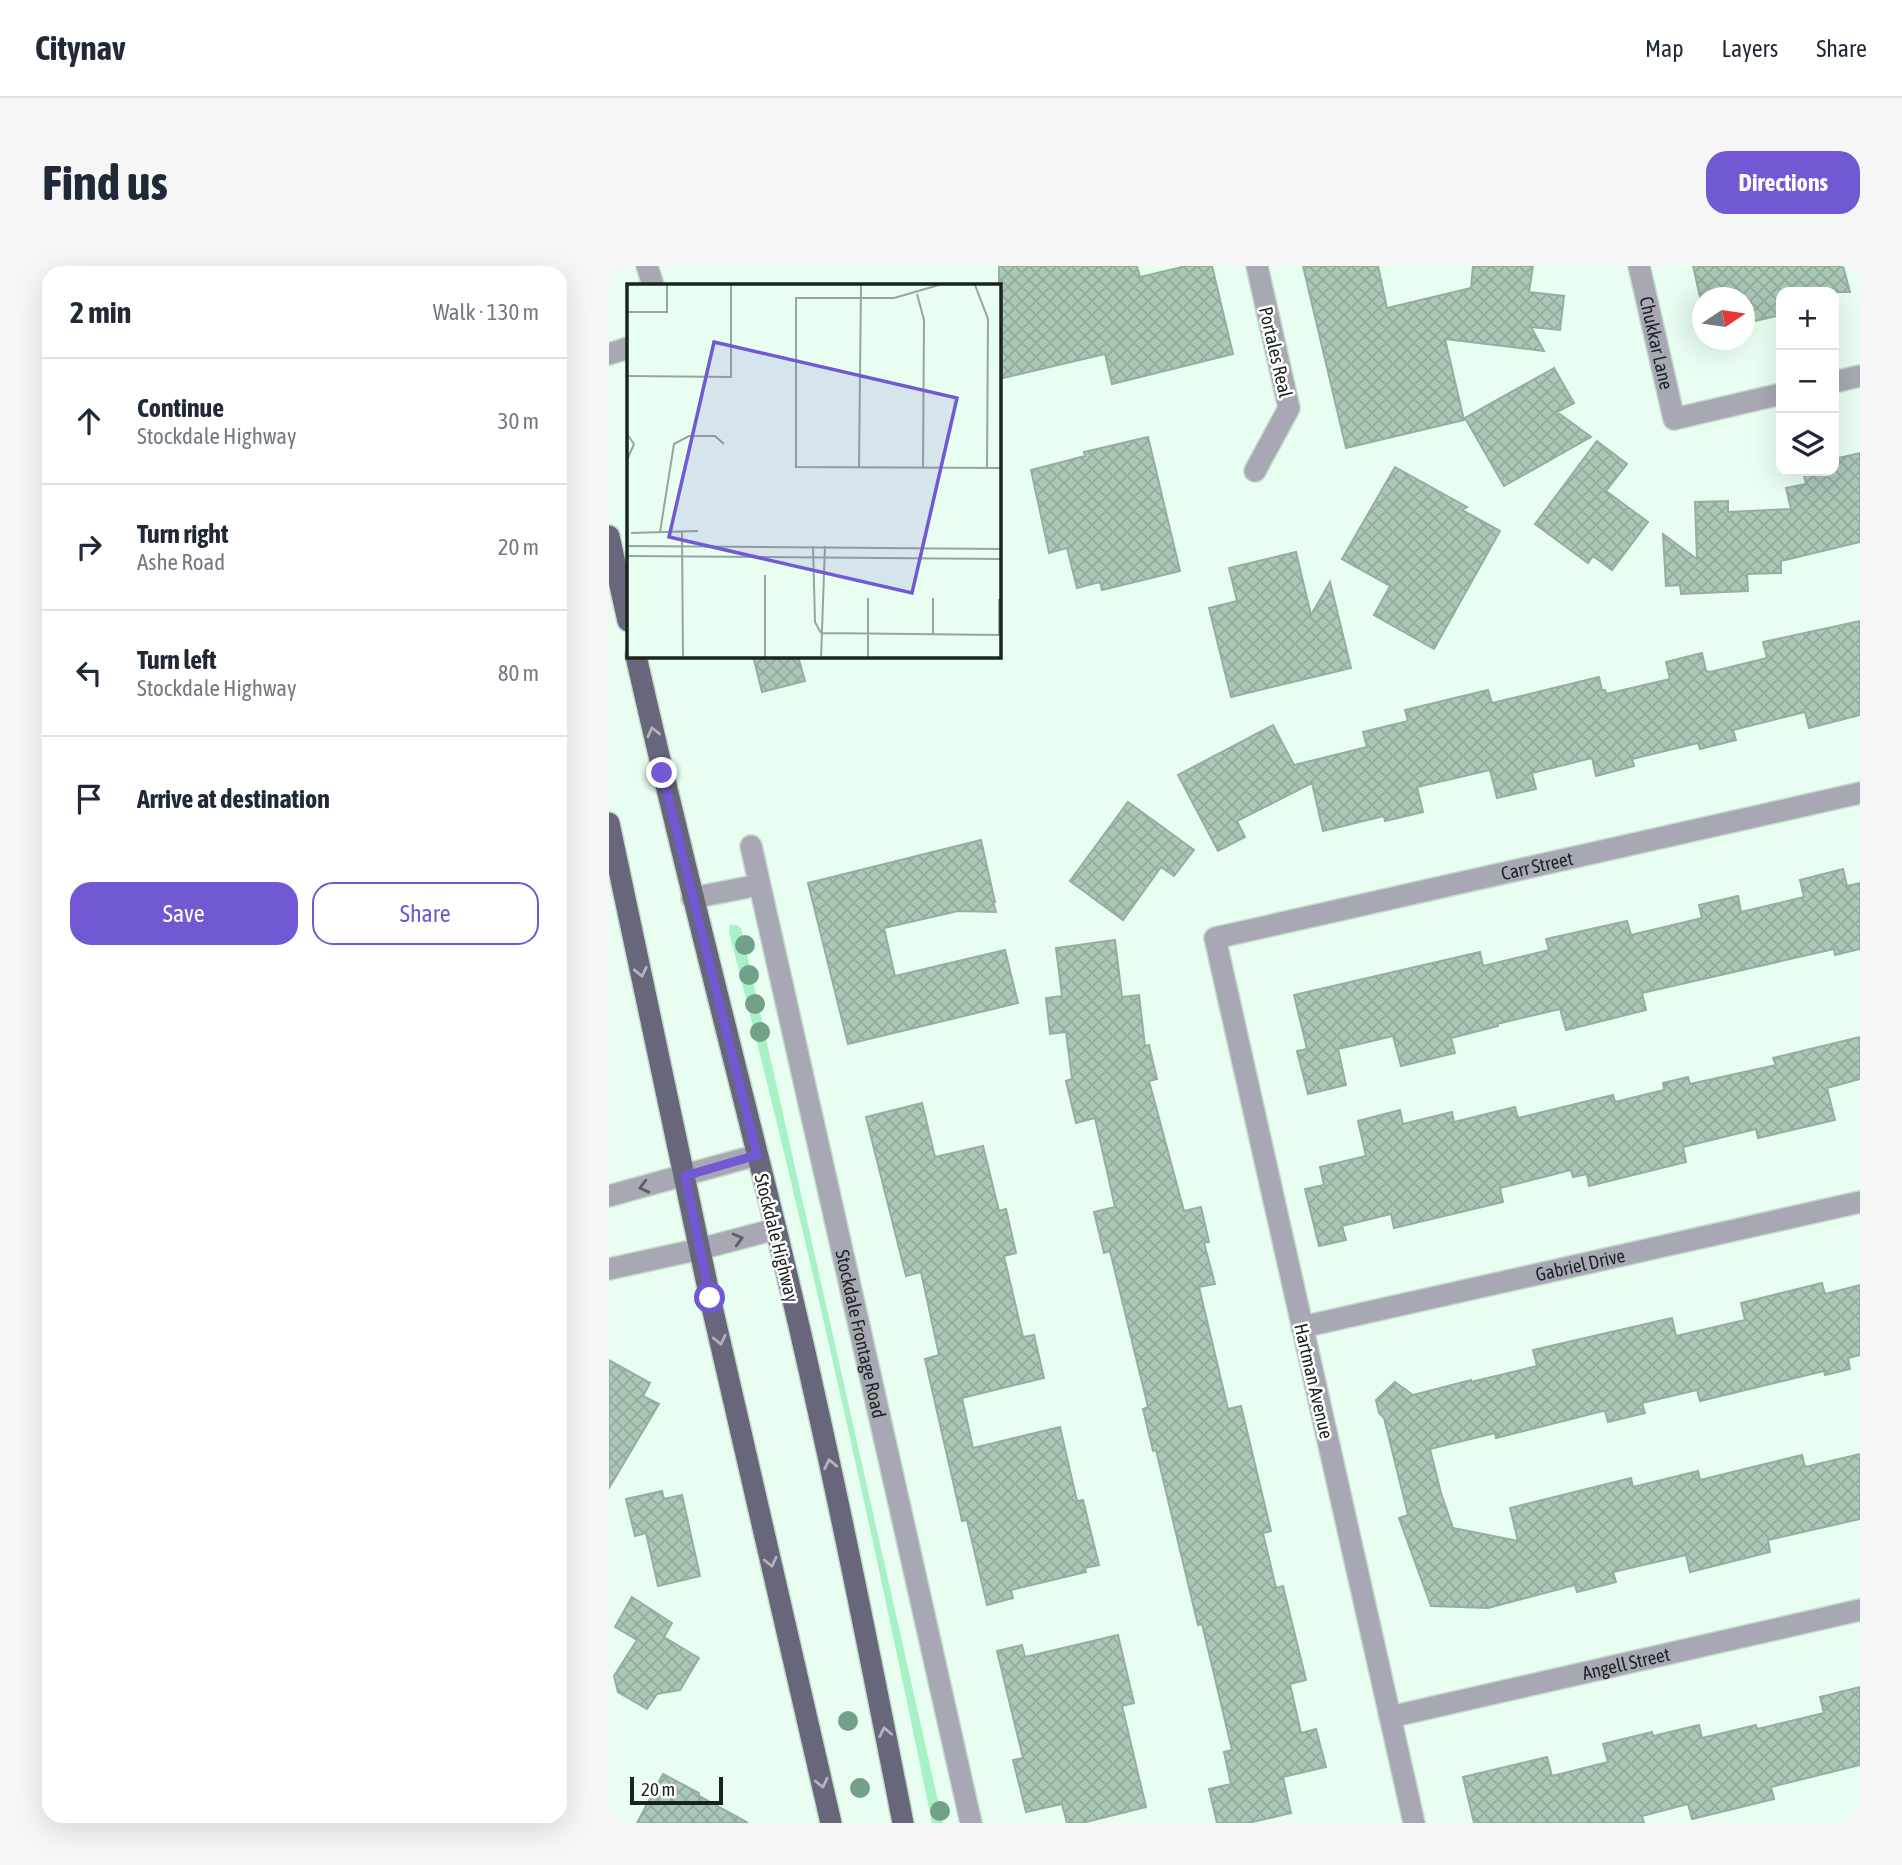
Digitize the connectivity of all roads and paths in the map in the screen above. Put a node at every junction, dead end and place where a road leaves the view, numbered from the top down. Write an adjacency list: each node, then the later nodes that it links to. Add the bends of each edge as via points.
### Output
1 (647, 266): 4 (street)
2 (1257, 266): 10 (street, Portales Real, via 1289,408)
3 (1639, 266): 9 (street, Chukkar Lane, via 1674,419)
4 (653, 284)
5 (627, 348): 6 (street)
6 (609, 354)
7 (1860, 376): 8 (street)
8 (1839, 381)
9 (1776, 395)
10 (1255, 471)
11 (609, 536): 12 (main road)
12 (627, 617)
13 (636, 658): 18 (main road, Stockdale Highway, one-way to 13)
14 (1860, 793): 19 (street, Carr Street)
15 (609, 823): 21 (main road, one-way to 21)
16 (751, 846): 17 (street, Stockdale Frontage Road)
17 (759, 885): 18 (street); 32 (street, Stockdale Frontage Road)
18 (692, 898): 20 (main road, Stockdale Highway)
19 (1215, 938): 27 (street, Hartman Avenue)
20 (757, 1155): 21 (street); 24 (main road, Stockdale Highway)
21 (685, 1176): 22 (street, one-way to 22); 25 (main road)
22 (609, 1196)
23 (1860, 1202): 27 (street, Gabriel Drive)
24 (776, 1229): 25 (street, one-way to 24); 31 (main road, Stockdale Highway, one-way to 24, via 856,1584)
25 (700, 1249): 26 (street); 30 (main road, one-way to 30)
26 (609, 1269)
27 (1302, 1327): 29 (street, Hartman Avenue)
28 (1860, 1610): 29 (street, Angell Street)
29 (1390, 1717): 33 (street, Hartman Avenue)
30 (831, 1823)
31 (902, 1823)
32 (971, 1823)
33 (1414, 1823)

